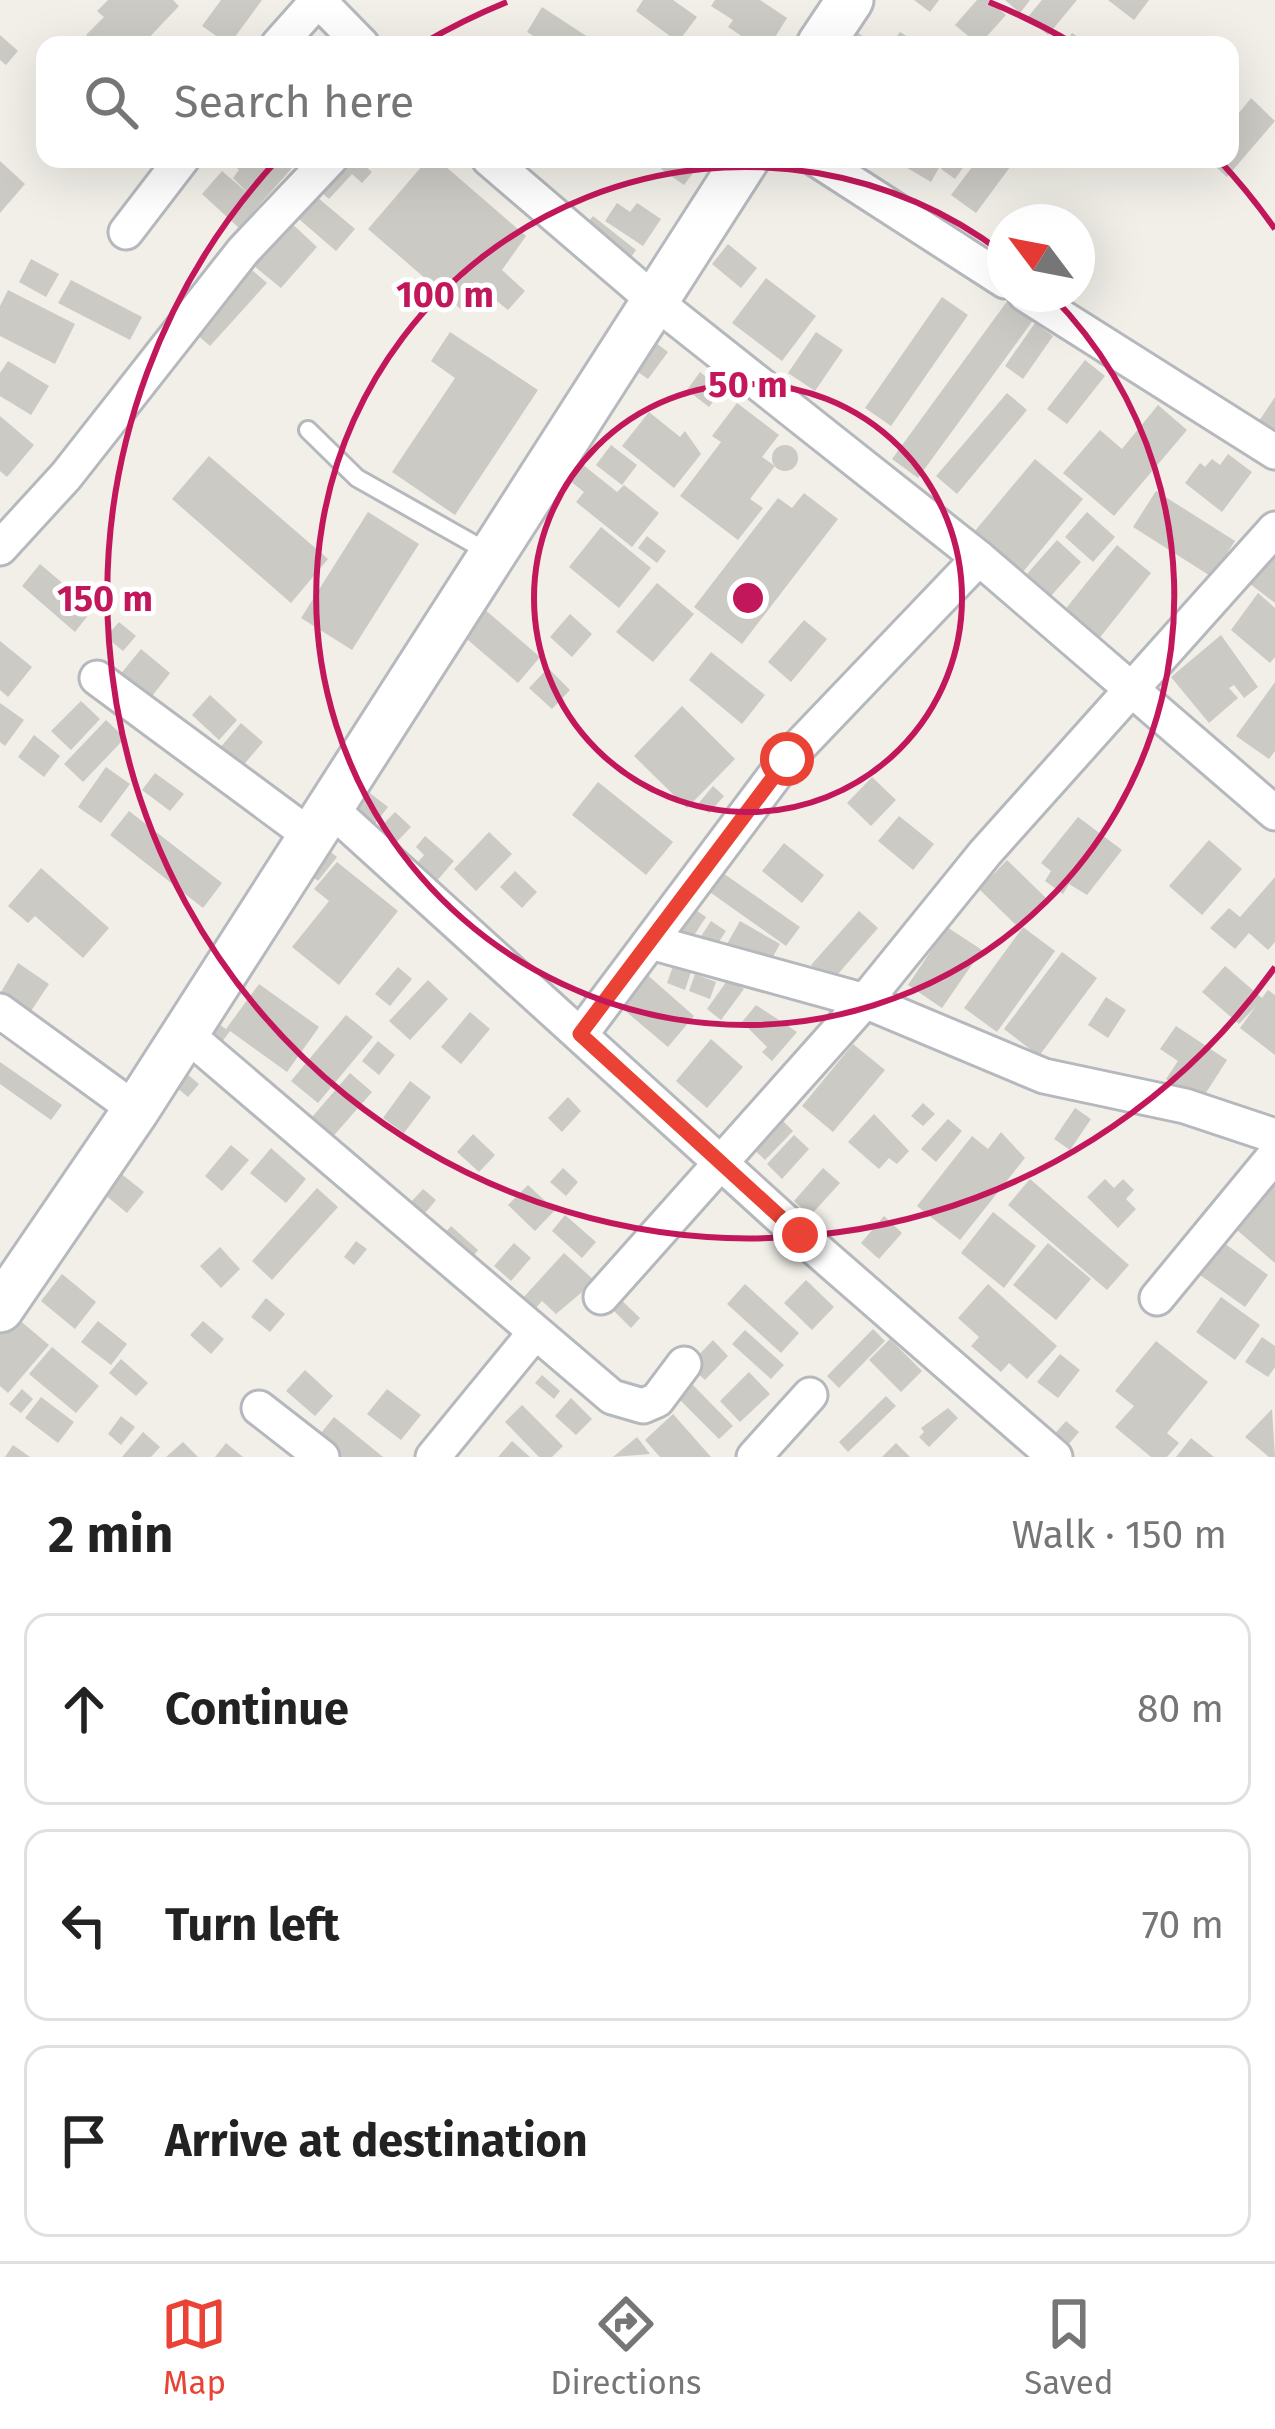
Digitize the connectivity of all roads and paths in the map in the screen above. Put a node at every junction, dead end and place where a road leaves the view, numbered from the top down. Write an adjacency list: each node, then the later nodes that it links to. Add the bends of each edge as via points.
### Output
1 (850, 0): 4 (street)
2 (286, 36): 3 (street, via 318,0)
3 (353, 36)
4 (826, 36)
5 (175, 168): 10 (street)
6 (321, 168): 17 (street, via 243,250)
7 (500, 168): 12 (street)
8 (740, 168): 12 (street)
9 (830, 168): 11 (street)
10 (126, 232)
11 (987, 269)
12 (657, 303): 18 (street); 19 (street)
13 (1053, 312): 15 (street)
14 (308, 430): 18 (lane, via 357,478)
15 (1275, 452)
16 (1275, 530): 21 (street)
17 (0, 549)
18 (494, 555): 23 (street)
19 (979, 558): 21 (street); 24 (street, via 787,759)
20 (97, 678): 23 (street)
21 (1130, 689): 22 (street); 25 (street)
22 (1275, 813)
23 (321, 823): 27 (street); 28 (street)
24 (651, 942): 25 (street); 28 (street)
25 (865, 1001): 30 (street, via 1044,1076 1185,1106); 32 (street)
26 (0, 1011): 29 (street)
27 (185, 1034): 29 (street); 36 (street)
28 (580, 1034): 32 (street)
29 (136, 1110): 35 (street)
30 (1275, 1136)
31 (1275, 1155): 34 (street)
32 (722, 1162): 33 (street); 43 (street)
33 (601, 1297)
34 (1157, 1298)
35 (0, 1309)
36 (533, 1335): 37 (street, via 628,1406 656,1400); 41 (street)
37 (684, 1364)
38 (810, 1395): 42 (street)
39 (259, 1408): 40 (street)
40 (322, 1457)
41 (433, 1457)
42 (754, 1457)
43 (1055, 1457)

